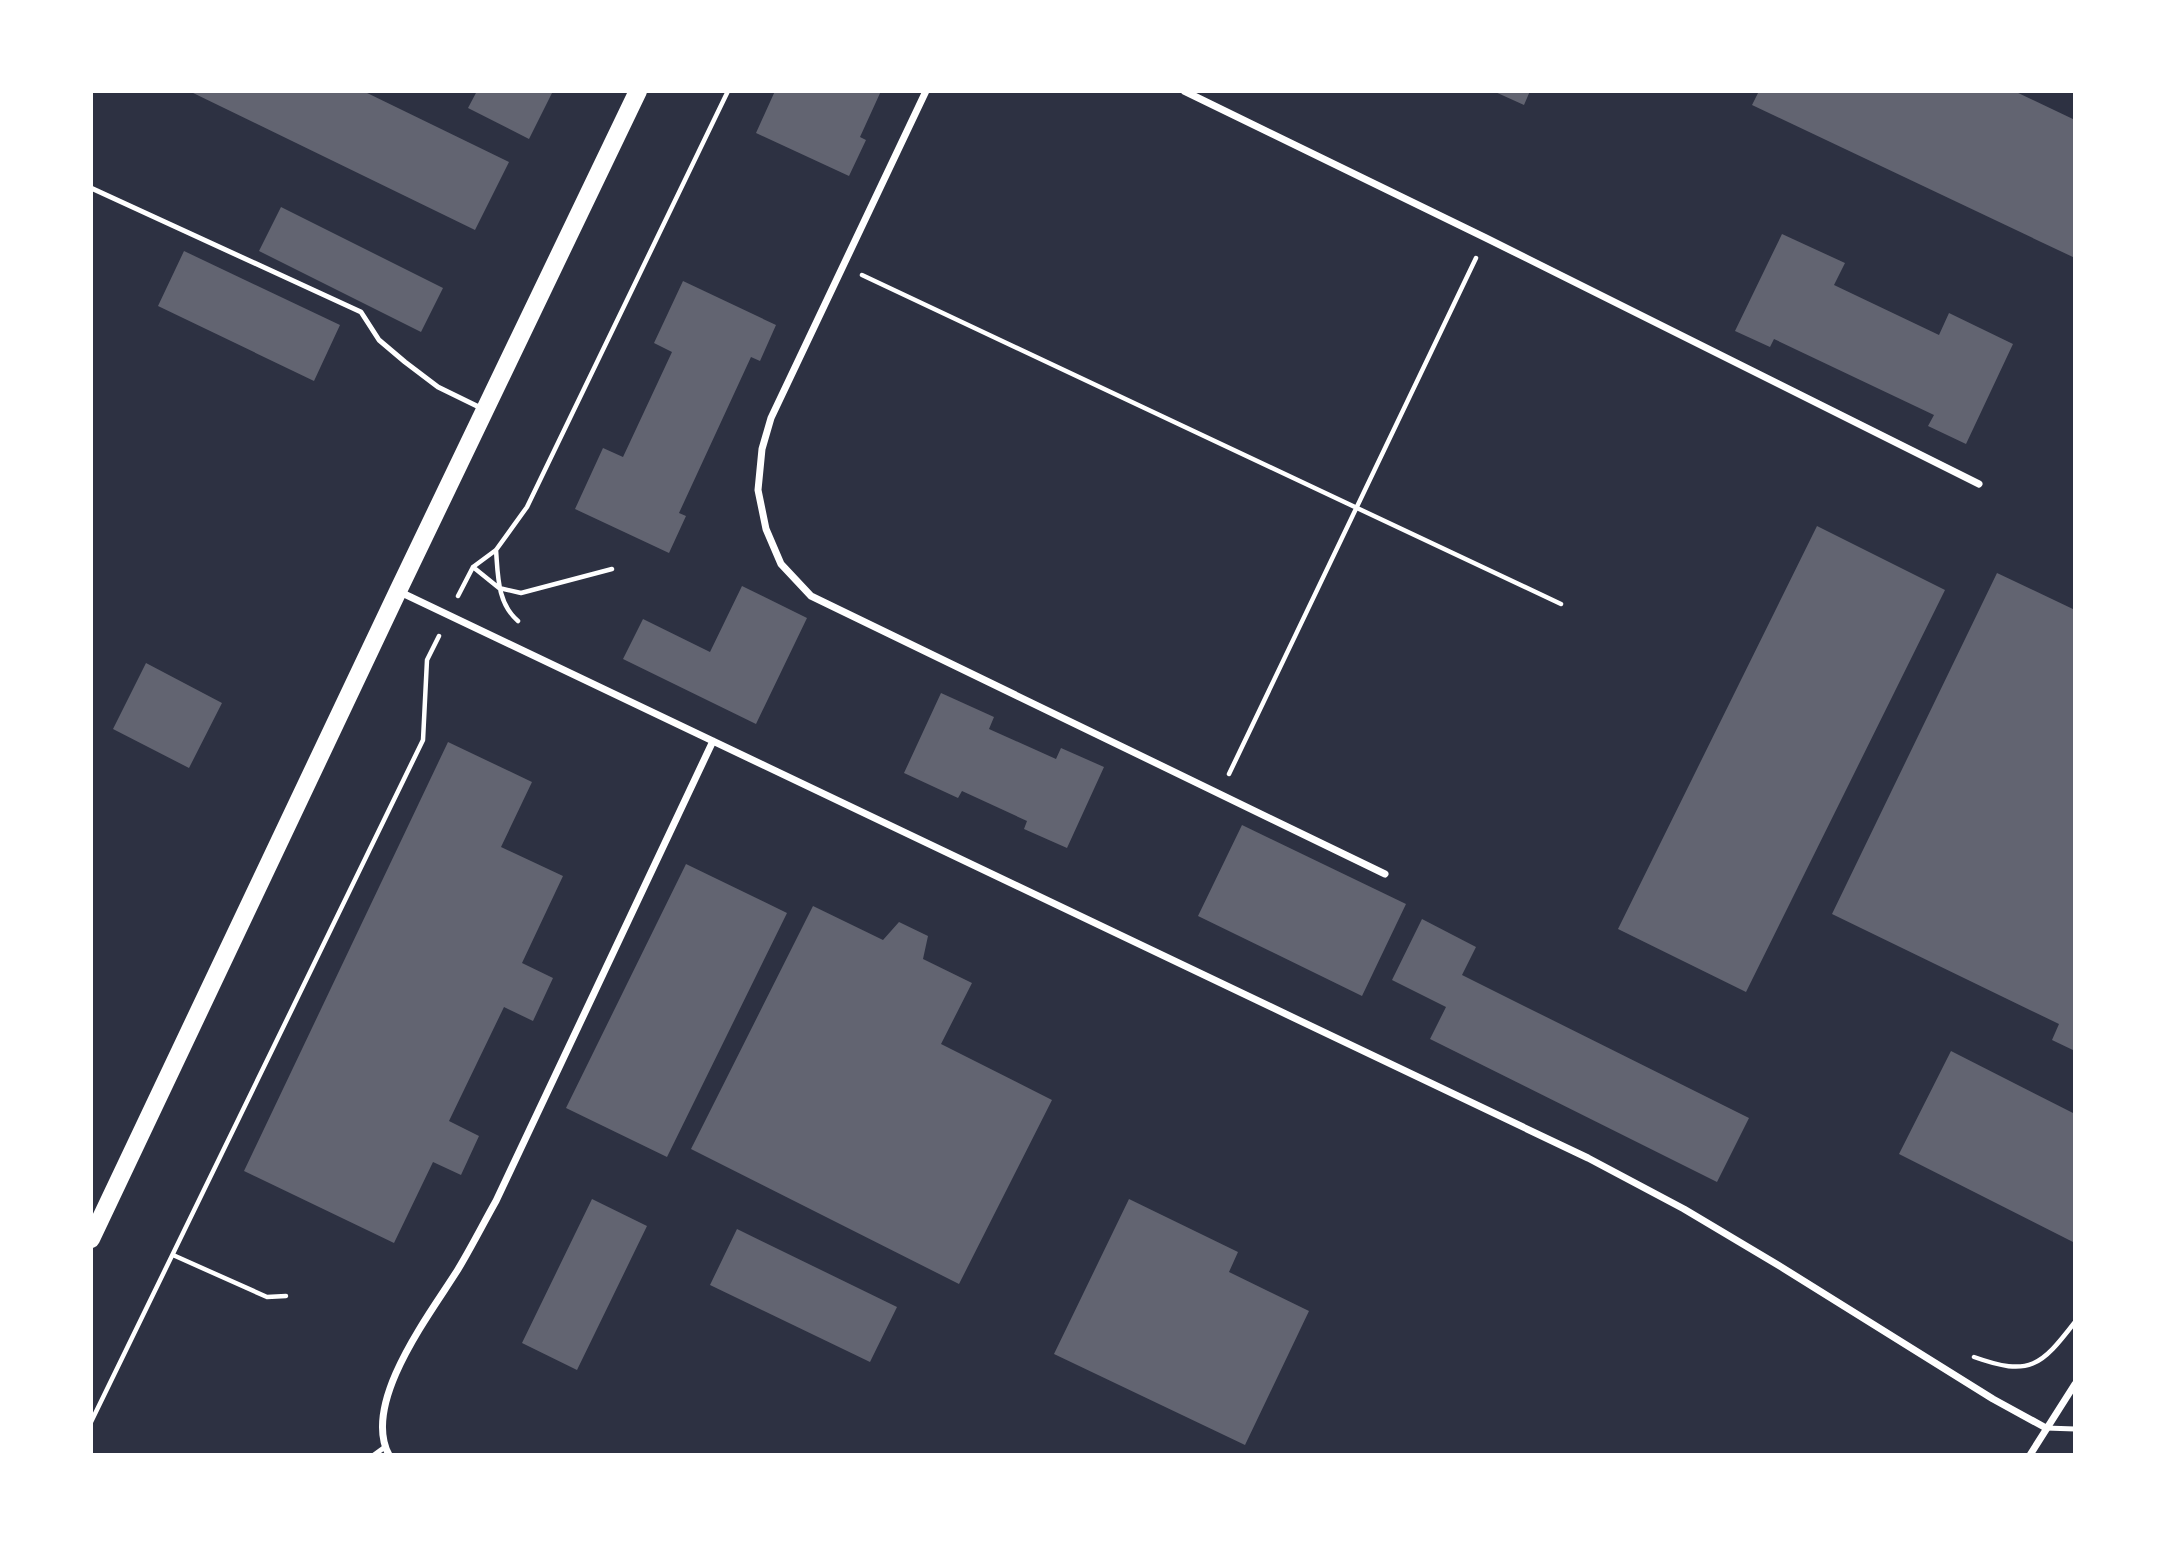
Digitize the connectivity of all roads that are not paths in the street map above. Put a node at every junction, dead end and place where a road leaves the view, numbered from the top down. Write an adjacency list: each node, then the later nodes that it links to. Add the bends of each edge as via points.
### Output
1 (638, 91): 5 (main road)
2 (926, 91): 9 (street, via 771,418 758,490 766,528 781,564 811,596)
3 (1184, 91): 6 (street)
4 (91, 188): 5 (lane, via 361,312 379,340 438,387)
5 (486, 410): 7 (main road)
6 (1979, 484)
7 (398, 591): 8 (street); 10 (main road)
8 (713, 741): 12 (street, via 1635,1182); 14 (street, via 496,1201 392,1384 382,1415)
9 (1385, 874)
10 (91, 1239)
11 (2075, 1384): 12 (street)
12 (2046, 1429): 13 (lane); 16 (street)
13 (2075, 1429)
14 (387, 1451): 15 (lane)
15 (373, 1455)
16 (2030, 1455)

